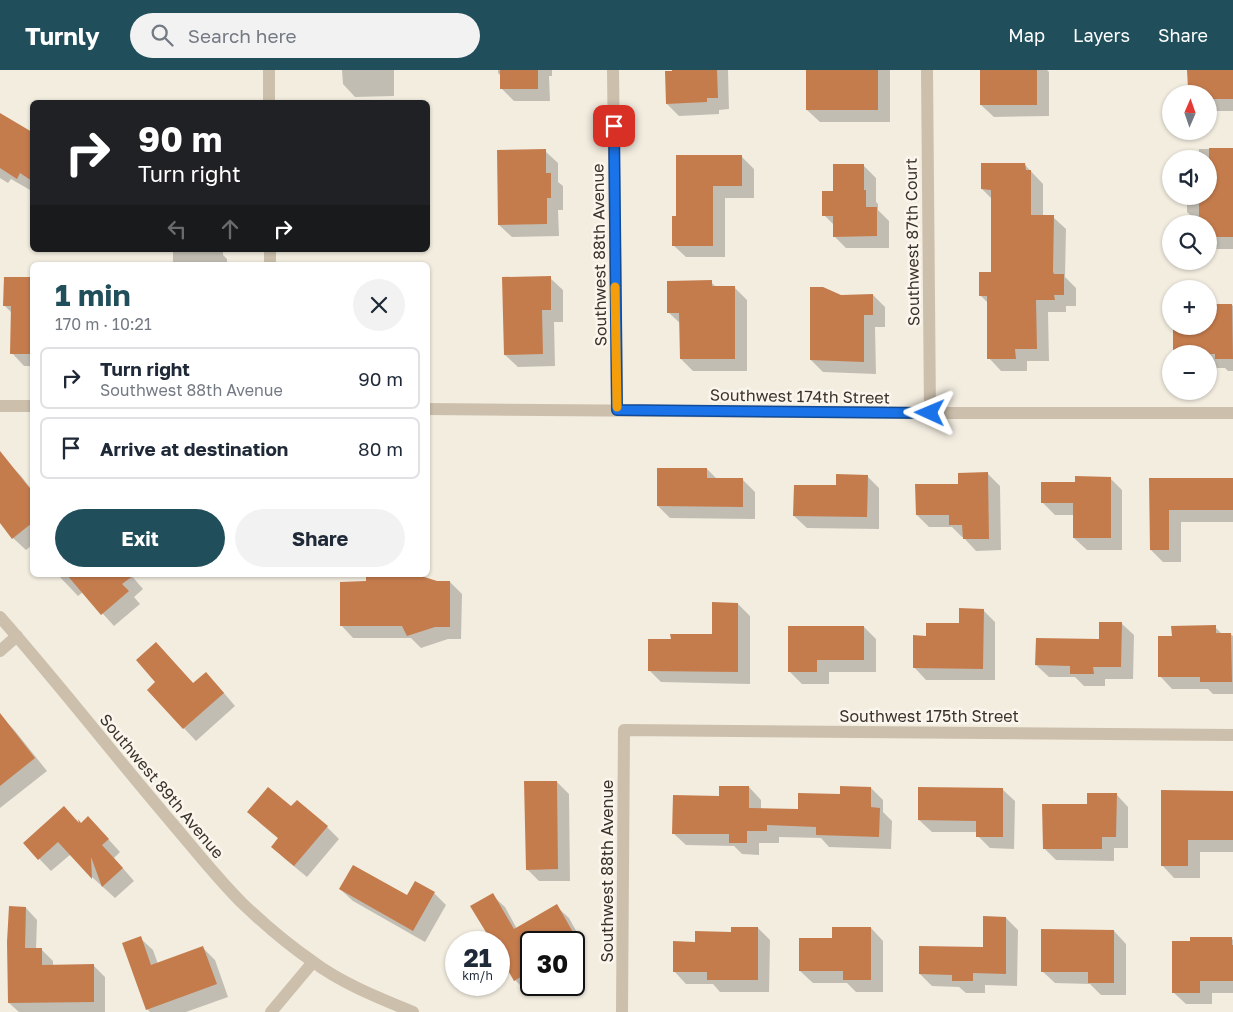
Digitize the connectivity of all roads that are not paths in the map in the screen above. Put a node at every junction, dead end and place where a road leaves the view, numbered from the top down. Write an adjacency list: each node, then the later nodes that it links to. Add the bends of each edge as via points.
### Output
1 (269, 70): 4 (street)
2 (613, 70): 8 (street, Southwest 88th Avenue)
3 (927, 70): 10 (street, Southwest 87th Court)
4 (270, 100)
5 (0, 406): 6 (street)
6 (30, 406)
7 (430, 409): 8 (street, Southwest 174th Street)
8 (617, 410): 10 (street, Southwest 174th Street)
9 (1233, 412): 10 (street, Southwest 174th Street)
10 (930, 413)
11 (0, 617): 12 (street, Southwest 89th Avenue)
12 (17, 636): 13 (street); 16 (street, Southwest 89th Avenue, via 217,876 269,928)
13 (0, 651)
14 (624, 730): 15 (street, Southwest 175th Street); 19 (street, Southwest 88th Avenue)
15 (1233, 735)
16 (313, 962): 17 (street); 18 (street, Southwest 89th Avenue, via 383,1000)
17 (271, 1012)
18 (413, 1012)
19 (622, 1012)

